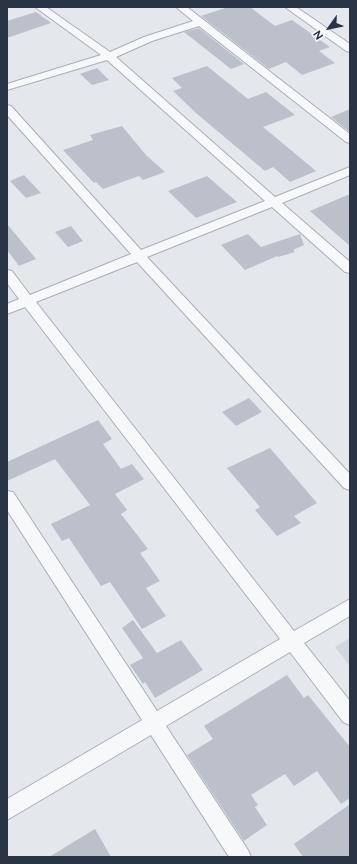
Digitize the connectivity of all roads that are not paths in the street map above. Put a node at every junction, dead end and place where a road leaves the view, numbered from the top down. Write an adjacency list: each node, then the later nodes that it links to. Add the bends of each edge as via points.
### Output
1 (40, 7): 6 (street)
2 (181, 7): 4 (street)
3 (290, 7): 5 (street)
4 (200, 22): 6 (street, via 148,39); 9 (street)
5 (350, 49)
6 (109, 56): 7 (street); 11 (street)
7 (7, 86)
8 (7, 108): 12 (street)
9 (350, 140)
10 (350, 171): 11 (street)
11 (274, 202): 12 (street); 13 (street)
12 (139, 256): 15 (street); 17 (street)
13 (350, 269)
14 (7, 274): 15 (street)
15 (28, 301): 16 (street); 20 (street)
16 (7, 309)
17 (350, 484)
18 (7, 497): 22 (street)
19 (350, 607): 20 (street)
20 (292, 641): 21 (street); 22 (street)
21 (350, 716)
22 (154, 723): 23 (street); 24 (street)
23 (7, 810)
24 (241, 857)

